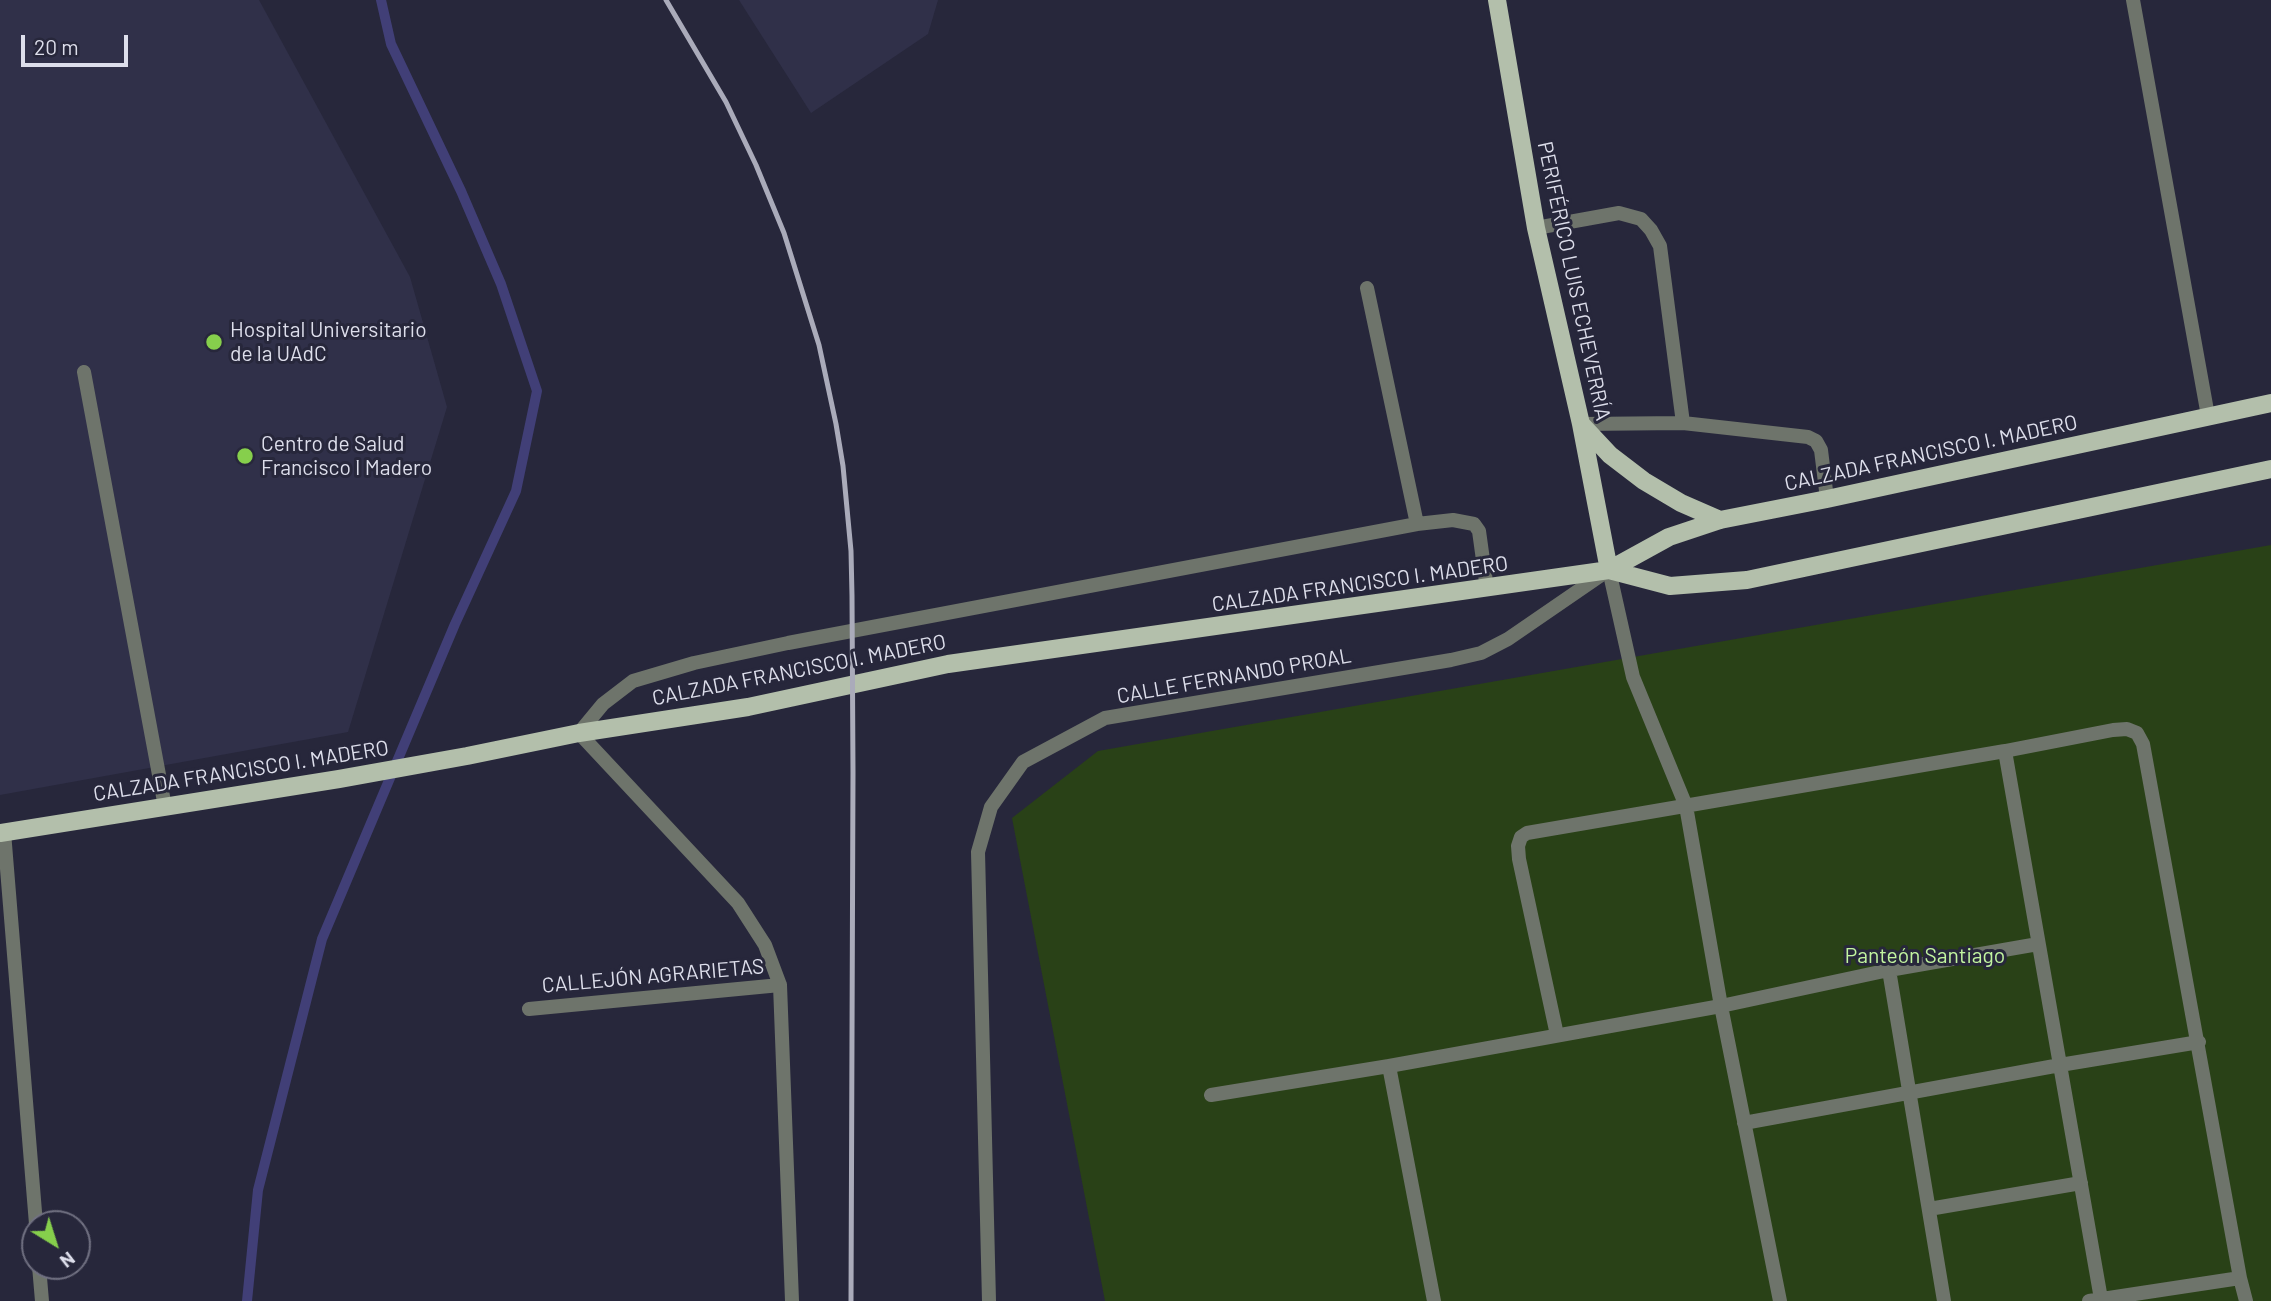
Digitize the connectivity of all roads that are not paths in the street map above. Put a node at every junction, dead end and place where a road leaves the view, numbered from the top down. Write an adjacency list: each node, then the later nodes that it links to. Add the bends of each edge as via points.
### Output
1 (1497, 0): 3 (main road, PERIFÉRICO LUIS ECHEVERRÍA)
2 (2133, 0): 7 (street)
3 (1536, 228): 8 (main road, PERIFÉRICO LUIS ECHEVERRÍA); 9 (street, via 1619,212 1641,219 1651,230 1660,246)
4 (1367, 288): 13 (street)
5 (84, 372): 19 (street)
6 (2271, 403): 7 (main road, CALZADA FRANCISCO I. MADERO)
7 (2208, 416): 11 (main road, CALZADA FRANCISCO I. MADERO)
8 (1581, 424): 9 (street); 12 (main road, via 1610,455 1644,481); 14 (main road, PERIFÉRICO LUIS ECHEVERRÍA)
9 (1683, 424): 11 (street, via 1816,441)
10 (2271, 469): 14 (main road, CALZADA FRANCISCO I. MADERO, via 1747,580 1670,586)
11 (1827, 499): 12 (main road, CALZADA FRANCISCO I. MADERO)
12 (1720, 520): 14 (main road, CALZADA FRANCISCO I. MADERO, via 1669,537)
13 (1417, 524): 15 (street, via 1453,520 1474,524 1479,531); 16 (street, via 694,663 634,681 603,704)
14 (1609, 570): 15 (main road, CALZADA FRANCISCO I. MADERO); 18 (street, via 1633,677); 41 (street, CALLE FERNANDO PROAL, via 1481,653 1105,719 1023,762 991,807 978,852)
15 (1487, 589): 16 (main road, CALZADA FRANCISCO I. MADERO, via 948,664 748,707)
16 (579, 733): 19 (main road, CALZADA FRANCISCO I. MADERO, via 467,757); 23 (street, via 738,904 765,945)
17 (2005, 751): 18 (street); 21 (street); 27 (street, via 2113,730 2137,733 2143,744)
18 (1686, 806): 24 (street); 26 (street, via 1527,832 1521,837 1519,859)
19 (165, 807): 20 (main road, CALZADA FRANCISCO I. MADERO)
20 (2, 832): 35 (street)
21 (2038, 944): 22 (street); 28 (street)
22 (1889, 971): 24 (street); 30 (street)
23 (780, 985): 25 (street, CALLEJÓN AGRARIETAS); 40 (street)
24 (1720, 1006): 26 (street); 32 (street)
25 (529, 1009)
26 (1557, 1035): 29 (street)
27 (2199, 1042): 28 (street); 36 (street)
28 (2060, 1065): 30 (street); 33 (street)
29 (1389, 1066): 31 (street); 42 (street)
30 (1909, 1092): 32 (street); 34 (street)
31 (1211, 1095)
32 (1744, 1123): 43 (street)
33 (2081, 1183): 34 (street); 38 (street)
34 (1929, 1209): 44 (street)
35 (35, 1210)
36 (2241, 1278): 38 (street); 45 (street)
37 (40, 1280): 39 (street)
38 (2095, 1300)
39 (42, 1301)
40 (792, 1301)
41 (989, 1301)
42 (1434, 1301)
43 (1780, 1301)
44 (1944, 1301)
45 (2246, 1301)

